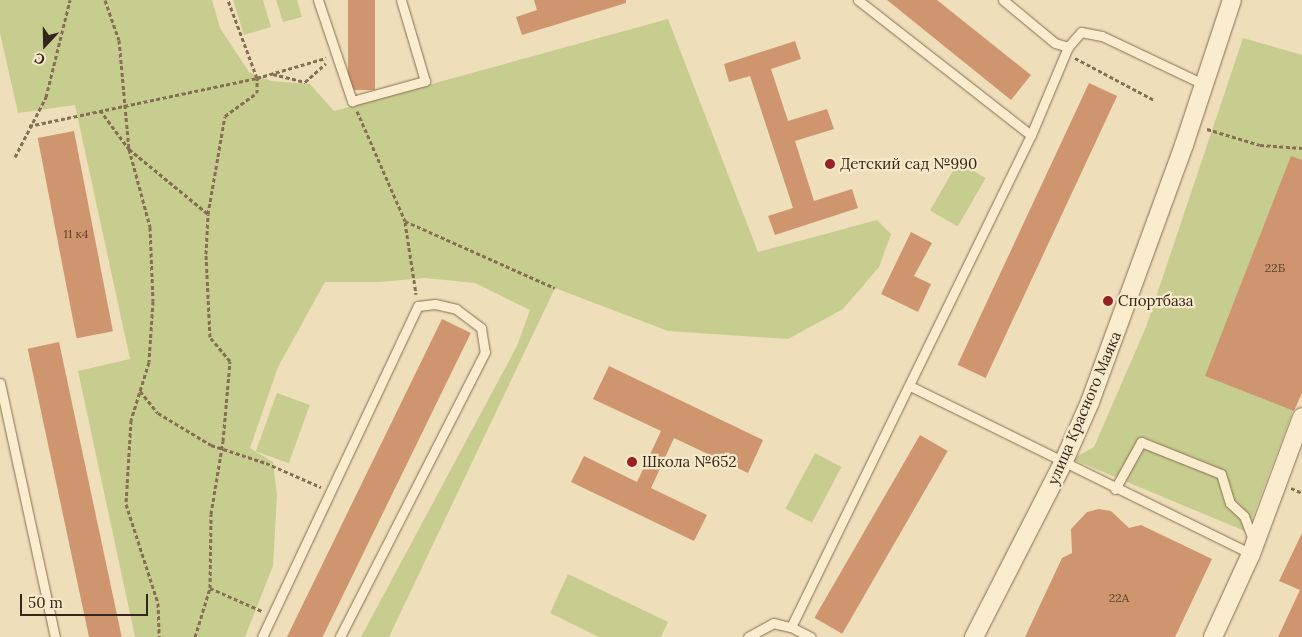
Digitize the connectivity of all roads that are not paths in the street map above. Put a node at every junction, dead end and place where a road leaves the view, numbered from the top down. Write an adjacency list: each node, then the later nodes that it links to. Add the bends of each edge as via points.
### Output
1 (318, 0): 2 (lane, via 352,101 425,81)
2 (401, 0)
3 (858, 0): 8 (lane)
4 (1002, 0): 6 (lane)
5 (1232, 0): 7 (street, улица Красного Маяка)
6 (1067, 49): 7 (lane, via 1081,32 1102,36); 8 (lane)
7 (1205, 85): 12 (street, улица Красного Маяка, via 1143,261)
8 (1031, 135): 10 (lane)
9 (0, 383): 17 (lane)
10 (910, 386): 12 (lane); 15 (lane)
11 (1302, 418): 14 (street)
12 (1063, 463): 13 (lane); 21 (street, улица Красного Маяка)
13 (1115, 489): 14 (lane); 14 (lane, via 1141,442 1221,474 1230,503 1244,516)
14 (1253, 549): 22 (street)
15 (791, 627): 16 (lane); 20 (lane, via 773,623)
16 (807, 636)
17 (55, 637)
18 (262, 637): 19 (lane, via 418,306 435,304 456,309 481,328 485,352)
19 (340, 637)
20 (748, 637)
21 (974, 637)
22 (1213, 637)

